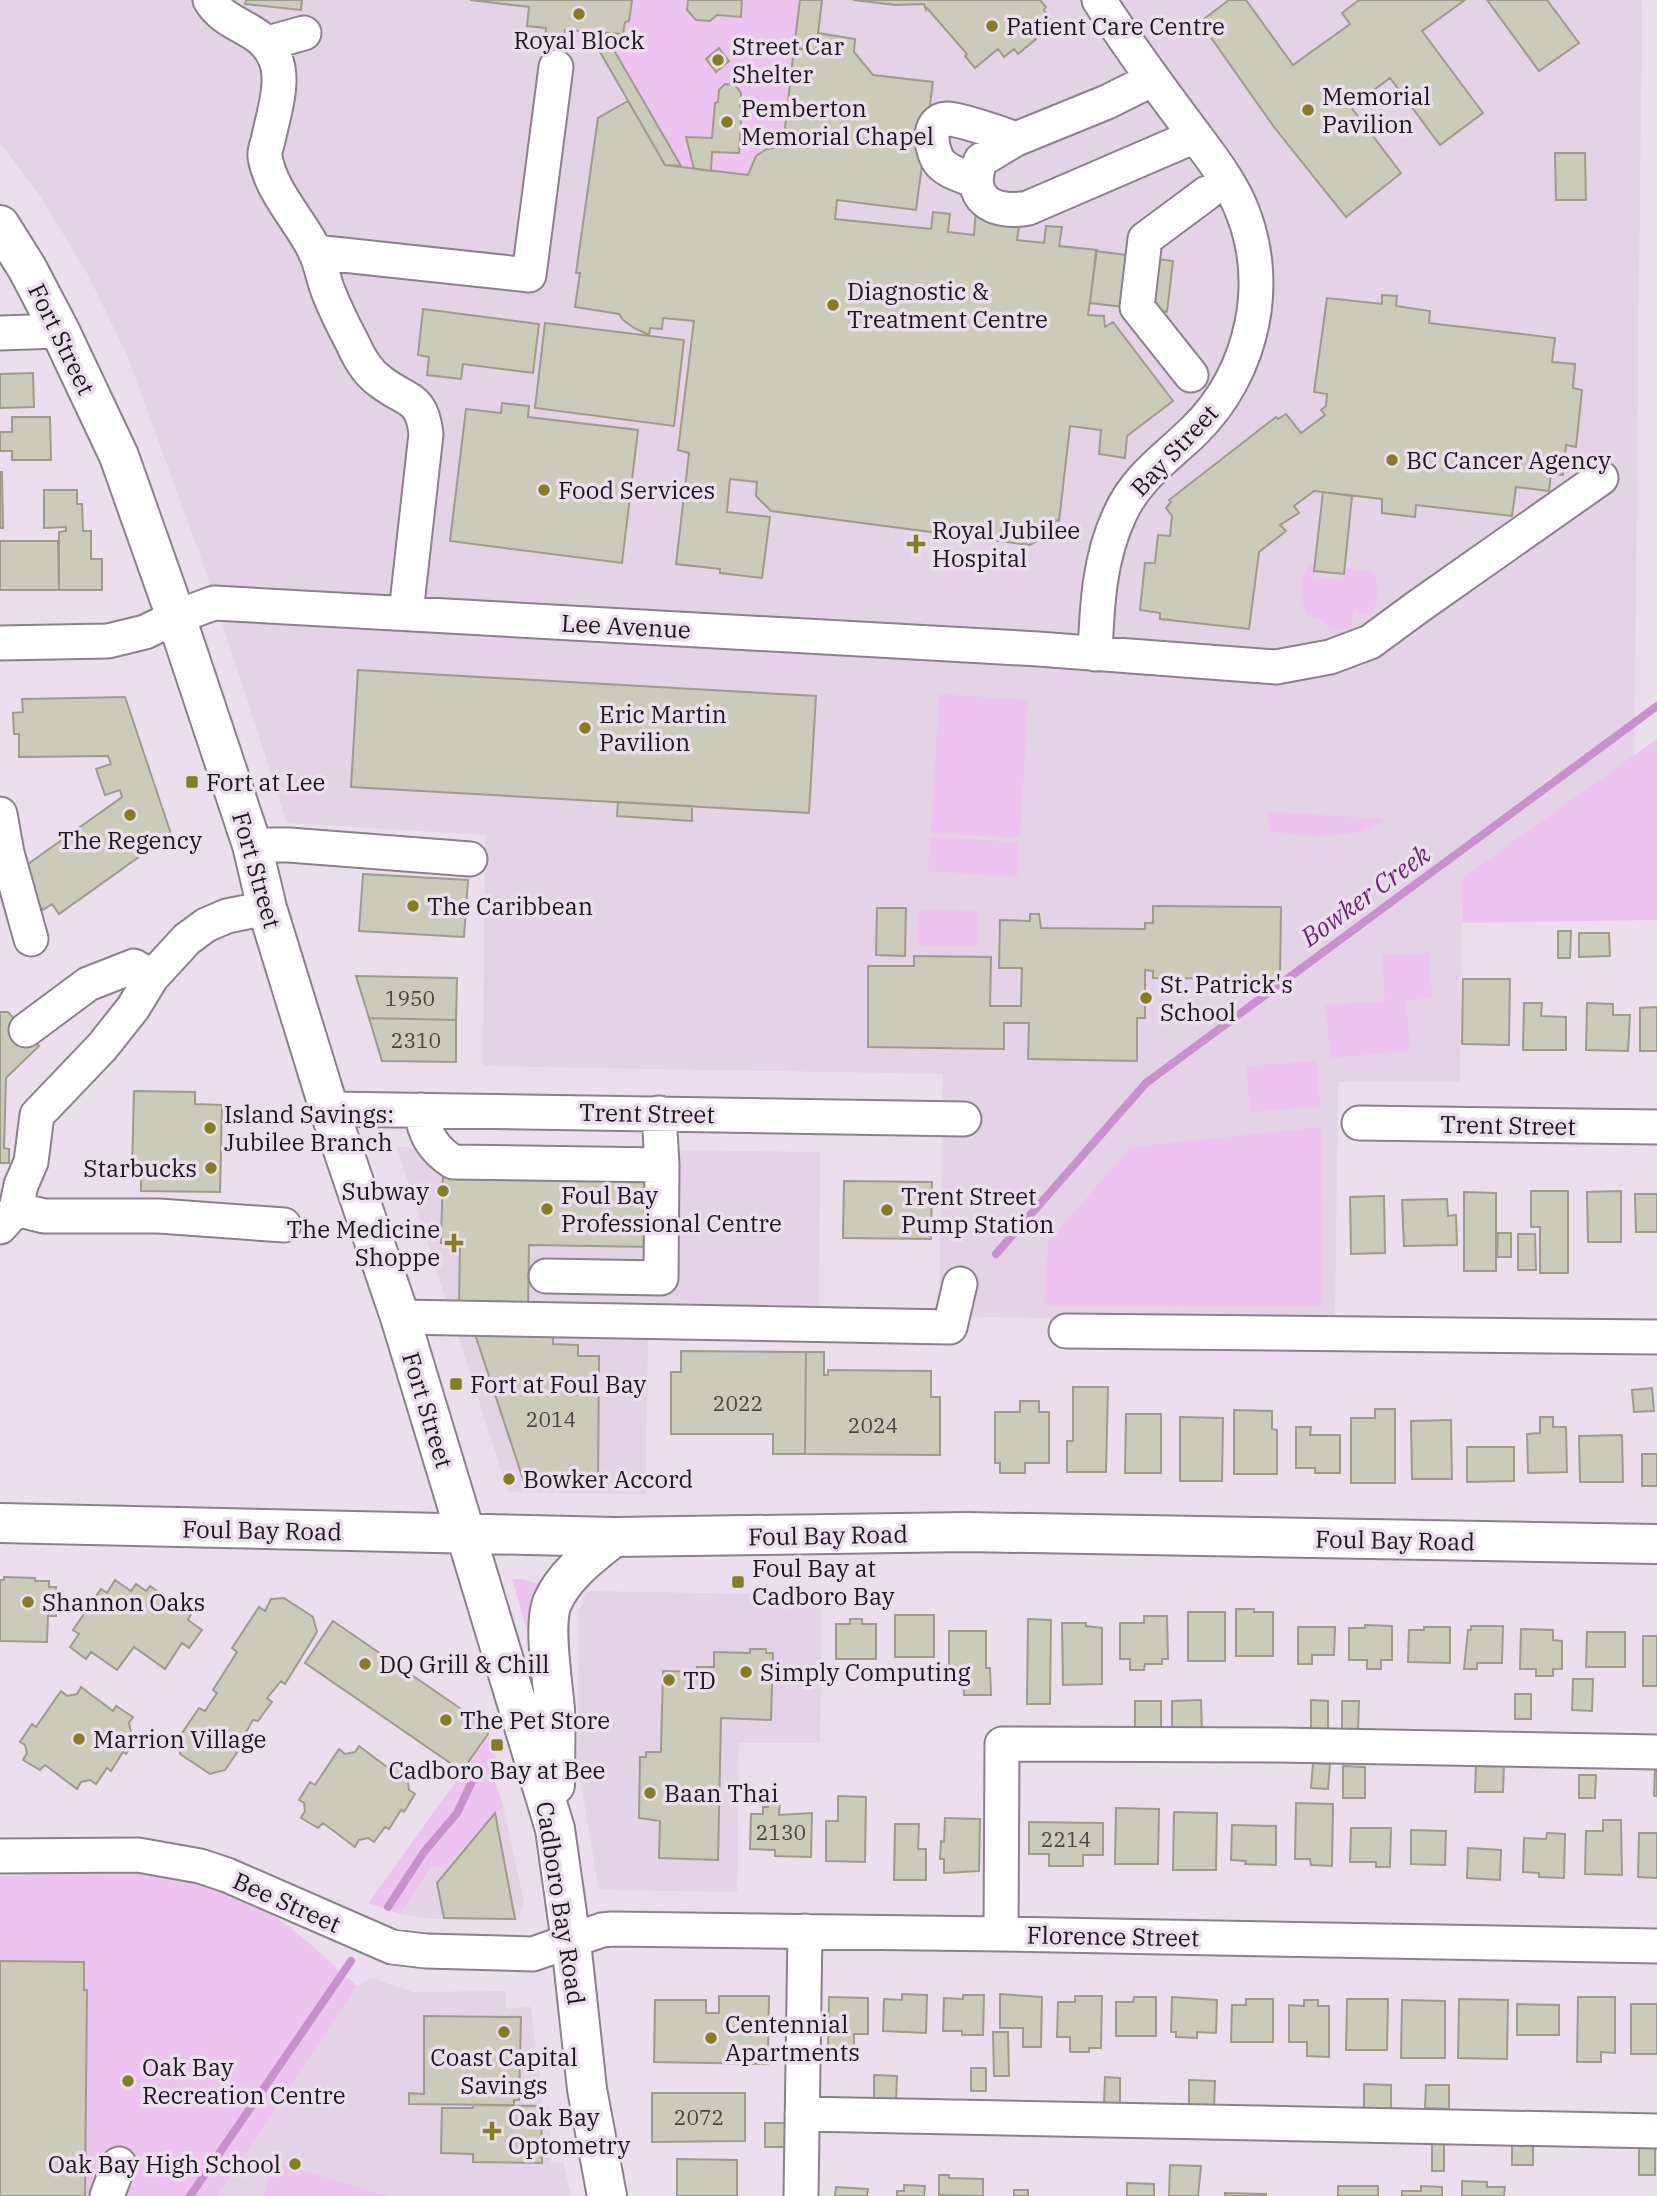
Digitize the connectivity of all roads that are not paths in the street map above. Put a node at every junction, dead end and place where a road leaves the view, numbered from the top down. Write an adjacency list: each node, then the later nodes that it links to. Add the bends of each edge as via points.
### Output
1 (210, 0): 4 (street, via 227,19)
2 (1099, 0): 6 (street, Bay Street)
3 (304, 33): 4 (street)
4 (268, 43): 12 (street, via 288,96 265,155)
5 (556, 67): 12 (street, via 529,275)
6 (1153, 79): 7 (street, Bay Street); 8 (street)
7 (1195, 136): 9 (street, via 1028,208 991,206); 20 (street, Bay Street, via 1226,178 1248,228 1256,288 1253,320 1234,378 1217,405 1140,481 1120,512 1099,583)
8 (1016, 139): 9 (street, via 981,160); 9 (street, via 947,119 939,122 932,145 939,161)
9 (975, 181)
10 (1207, 193): 15 (street, via 1145,239 1137,307)
11 (0, 225): 13 (main road, Fort Street)
12 (313, 266): 17 (street, via 333,304 342,341 378,380 387,401 415,401 421,411 426,434 409,479 399,543)
13 (60, 331): 14 (street); 18 (main road, Fort Street, via 119,456)
14 (0, 332)
15 (1191, 375)
16 (1601, 478): 20 (street, Lee Avenue, via 1370,642 1330,657 1276,667)
17 (406, 613): 18 (street, Lee Avenue, via 214,603); 20 (street, Lee Avenue)
18 (176, 617): 19 (street, Lee Avenue, via 108,642); 22 (main road, Fort Street)
19 (0, 643)
20 (1095, 654)
21 (0, 814): 25 (street, via 6,853)
22 (252, 845): 23 (street); 24 (main road, Fort Street)
23 (470, 859)
24 (267, 908): 26 (street, via 206,925); 28 (main road, Fort Street)
25 (31, 939)
26 (152, 977): 27 (street, via 134,967 88,984); 35 (street, via 102,1047 37,1115 31,1162)
27 (26, 1030)
28 (329, 1110): 29 (street, Trent Street); 39 (main road, Fort Street)
29 (421, 1110): 30 (street, Trent Street); 34 (street, via 432,1144 453,1162)
30 (659, 1114): 31 (street, Trent Street); 34 (street)
31 (964, 1119)
32 (1359, 1123): 33 (street, Trent Street)
33 (1657, 1127)
34 (662, 1166): 37 (street, via 661,1278)
35 (8, 1218): 36 (street, via 159,1216)
36 (284, 1225)
37 (546, 1276)
38 (960, 1284): 39 (street, via 950,1328)
39 (400, 1318): 43 (main road, Fort Street)
40 (1066, 1331): 41 (street)
41 (1657, 1337)
42 (0, 1523): 43 (main road, Foul Bay Road)
43 (466, 1535): 44 (main road, Foul Bay Road); 47 (main road, Cadboro Bay Road)
44 (614, 1537): 45 (main road, Foul Bay Road, via 967,1532); 47 (main road, via 582,1563 551,1605)
45 (1657, 1544)
46 (1657, 1752): 50 (street, via 1002,1744)
47 (555, 1829): 51 (main road, Cadboro Bay Road)
48 (0, 1856): 51 (street, Bee Street, via 138,1855 200,1866 392,1947 533,1954)
49 (805, 1931): 50 (street, Florence Street); 51 (street, Florence Street, via 612,1929); 53 (street)
50 (1001, 1934): 52 (street, Florence Street)
51 (571, 1942): 57 (main road, Cadboro Bay Road, via 587,2089)
52 (1657, 1946)
53 (802, 2114): 54 (street); 58 (street)
54 (1657, 2131)
55 (119, 2164): 56 (street)
56 (107, 2196)
57 (607, 2196)
58 (801, 2196)

